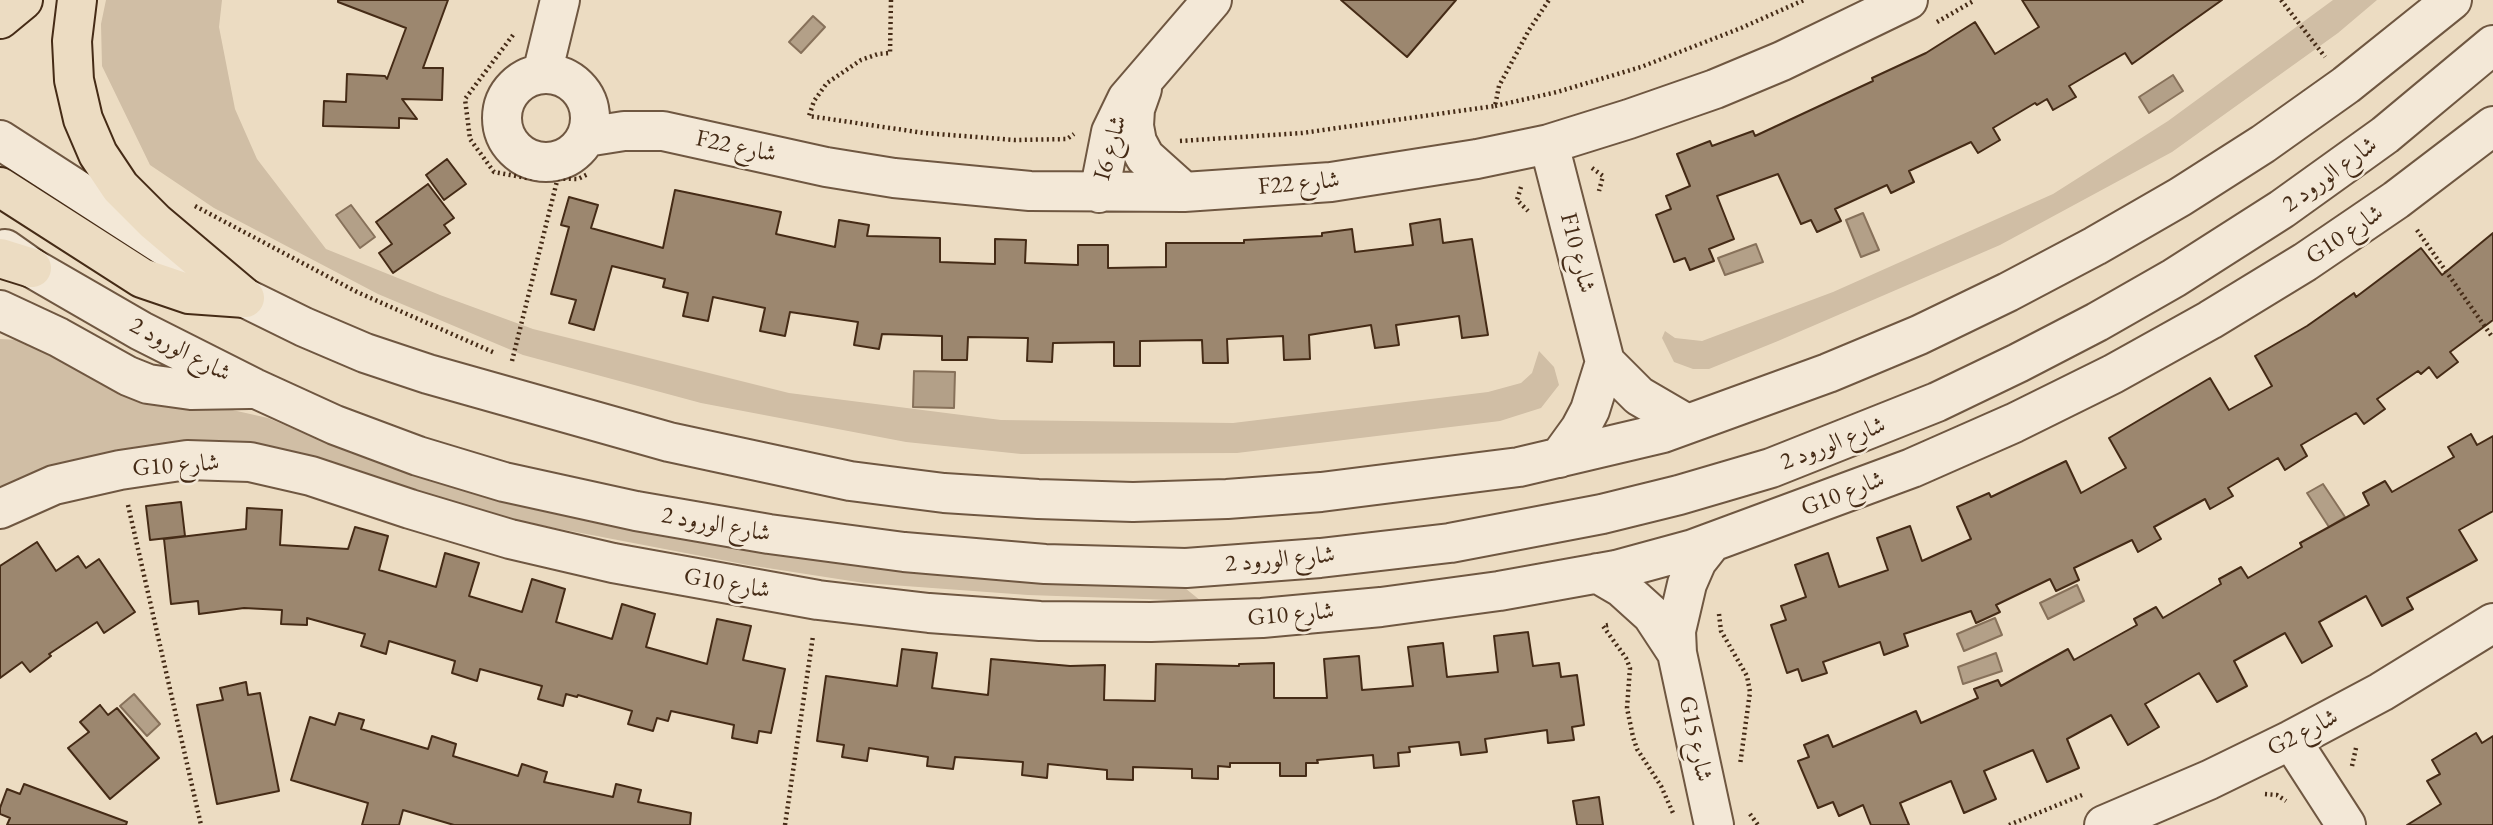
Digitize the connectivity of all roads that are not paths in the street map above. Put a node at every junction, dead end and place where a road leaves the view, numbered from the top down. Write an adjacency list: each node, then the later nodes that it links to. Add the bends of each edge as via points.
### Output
1 (23, 0): 7 (main road)
2 (76, 0): 22 (main road, via 74,80 99,155 120,187 155,222)
3 (560, 0): 10 (street)
4 (1212, 0): 9 (street, I6 شارع)
5 (1908, 0): 15 (street, F22 شارع, via 1715,89)
6 (2452, 0): 26 (street, via 2263,144 2095,246 1919,335)
7 (0, 19)
8 (2493, 45): 30 (street, شارع الورود 2, via 2385,135 2174,278 2018,363 1855,436 1771,468 1602,514 1450,543)
9 (1150, 72): 18 (street, I6 شارع, via 1118,115); 19 (street, I6 شارع, via 1135,109 1137,142 1144,157)
10 (542, 74): 11 (street, F22 شارع, via 565,78); 16 (street, F22 شارع, via 510,92 504,103 503,128 515,150 538,162 550,162)
11 (583, 93): 13 (street, F22 شارع); 16 (street, via 590,116)
12 (2493, 127): 29 (street, G10 شارع, via 2396,200 2257,291 2113,374 1912,468)
13 (663, 131): 16 (street, F22 شارع, via 624,131); 18 (street, F22 شارع, via 894,178 1030,191)
14 (0, 140): 22 (street)
15 (1549, 144): 19 (street, F22 شارع, via 1344,180); 24 (street, F10 شارع)
16 (575, 148)
17 (0, 187): 22 (main road, via 142,278 189,294)
18 (1099, 192): 19 (street, F22 شارع)
19 (1184, 192)
20 (0, 246): 21 (street, شارع الورود 2)
21 (16, 263): 25 (street, شارع الورود 2)
22 (245, 298): 27 (street, via 365,352 580,418 759,463 944,493 1133,502 1227,499 1417,481)
23 (0, 310): 25 (street, via 148,384 191,390)
24 (1605, 362): 26 (street, via 1639,396); 27 (street, via 1590,410)
25 (254, 388): 30 (street, شارع الورود 2, via 418,456 504,482 636,511 904,552 1045,564)
26 (1687, 424): 27 (street)
27 (1559, 458)
28 (0, 509): 32 (street, G10 شارع, via 54,485 120,470 187,460 250,463 311,475 510,539 612,563 818,600 1040,621)
29 (1712, 542): 31 (street, G10 شارع); 34 (street, G15 شارع, via 1687,584 1676,631)
30 (1186, 568): 32 (street)
31 (1597, 573): 32 (street, G10 شارع, via 1486,593); 34 (street, G15 شارع, via 1652,615)
32 (1262, 618)
33 (2493, 623): 35 (street, G2 شارع, via 2381,692)
34 (1677, 653): 37 (street, G15 شارع)
35 (2291, 740): 36 (street, G2 شارع, via 2209,780); 38 (street)
36 (2097, 808)
37 (1714, 825)
38 (2346, 825)

